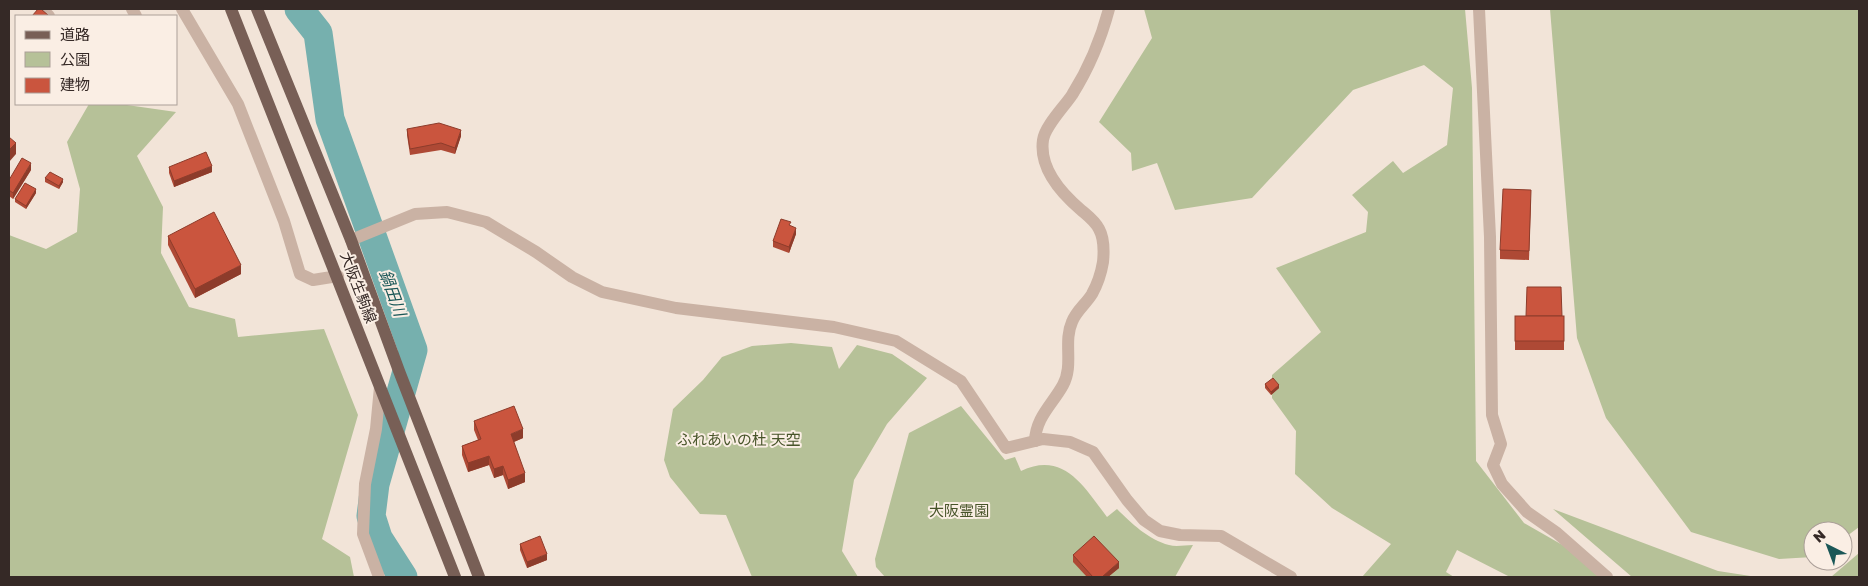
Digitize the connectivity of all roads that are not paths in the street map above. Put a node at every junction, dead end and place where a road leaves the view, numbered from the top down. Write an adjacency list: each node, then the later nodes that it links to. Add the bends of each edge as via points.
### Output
1 (182, 9): 7 (street, via 238,104 284,221 300,274 313,280)
2 (231, 9): 7 (main road, 大阪生駒線)
3 (257, 9): 6 (main road, 大阪生駒線)
4 (1109, 9): 9 (street, via 1092,58 1043,138 1046,166 1059,188 1100,230 1103,261 1091,295 1071,323 1064,384 1036,429)
5 (1479, 9): 14 (street, via 1490,237 1492,415 1501,444 1493,465 1502,484 1527,512 1557,533)
6 (356, 237): 9 (street, via 415,214 447,212 486,222 572,277 602,292 676,308 834,327 896,341 961,380 1006,448); 12 (main road, 大阪生駒線, via 408,396)
7 (338, 276): 8 (main road, 大阪生駒線)
8 (380, 387): 10 (street, via 365,484 363,534); 11 (main road, 大阪生駒線)
9 (1035, 441): 13 (street, via 1070,442 1093,452 1127,500 1144,520 1160,531 1180,536 1221,536)
10 (379, 577)
11 (455, 577)
12 (479, 577)
13 (1291, 577)
14 (1607, 577)

